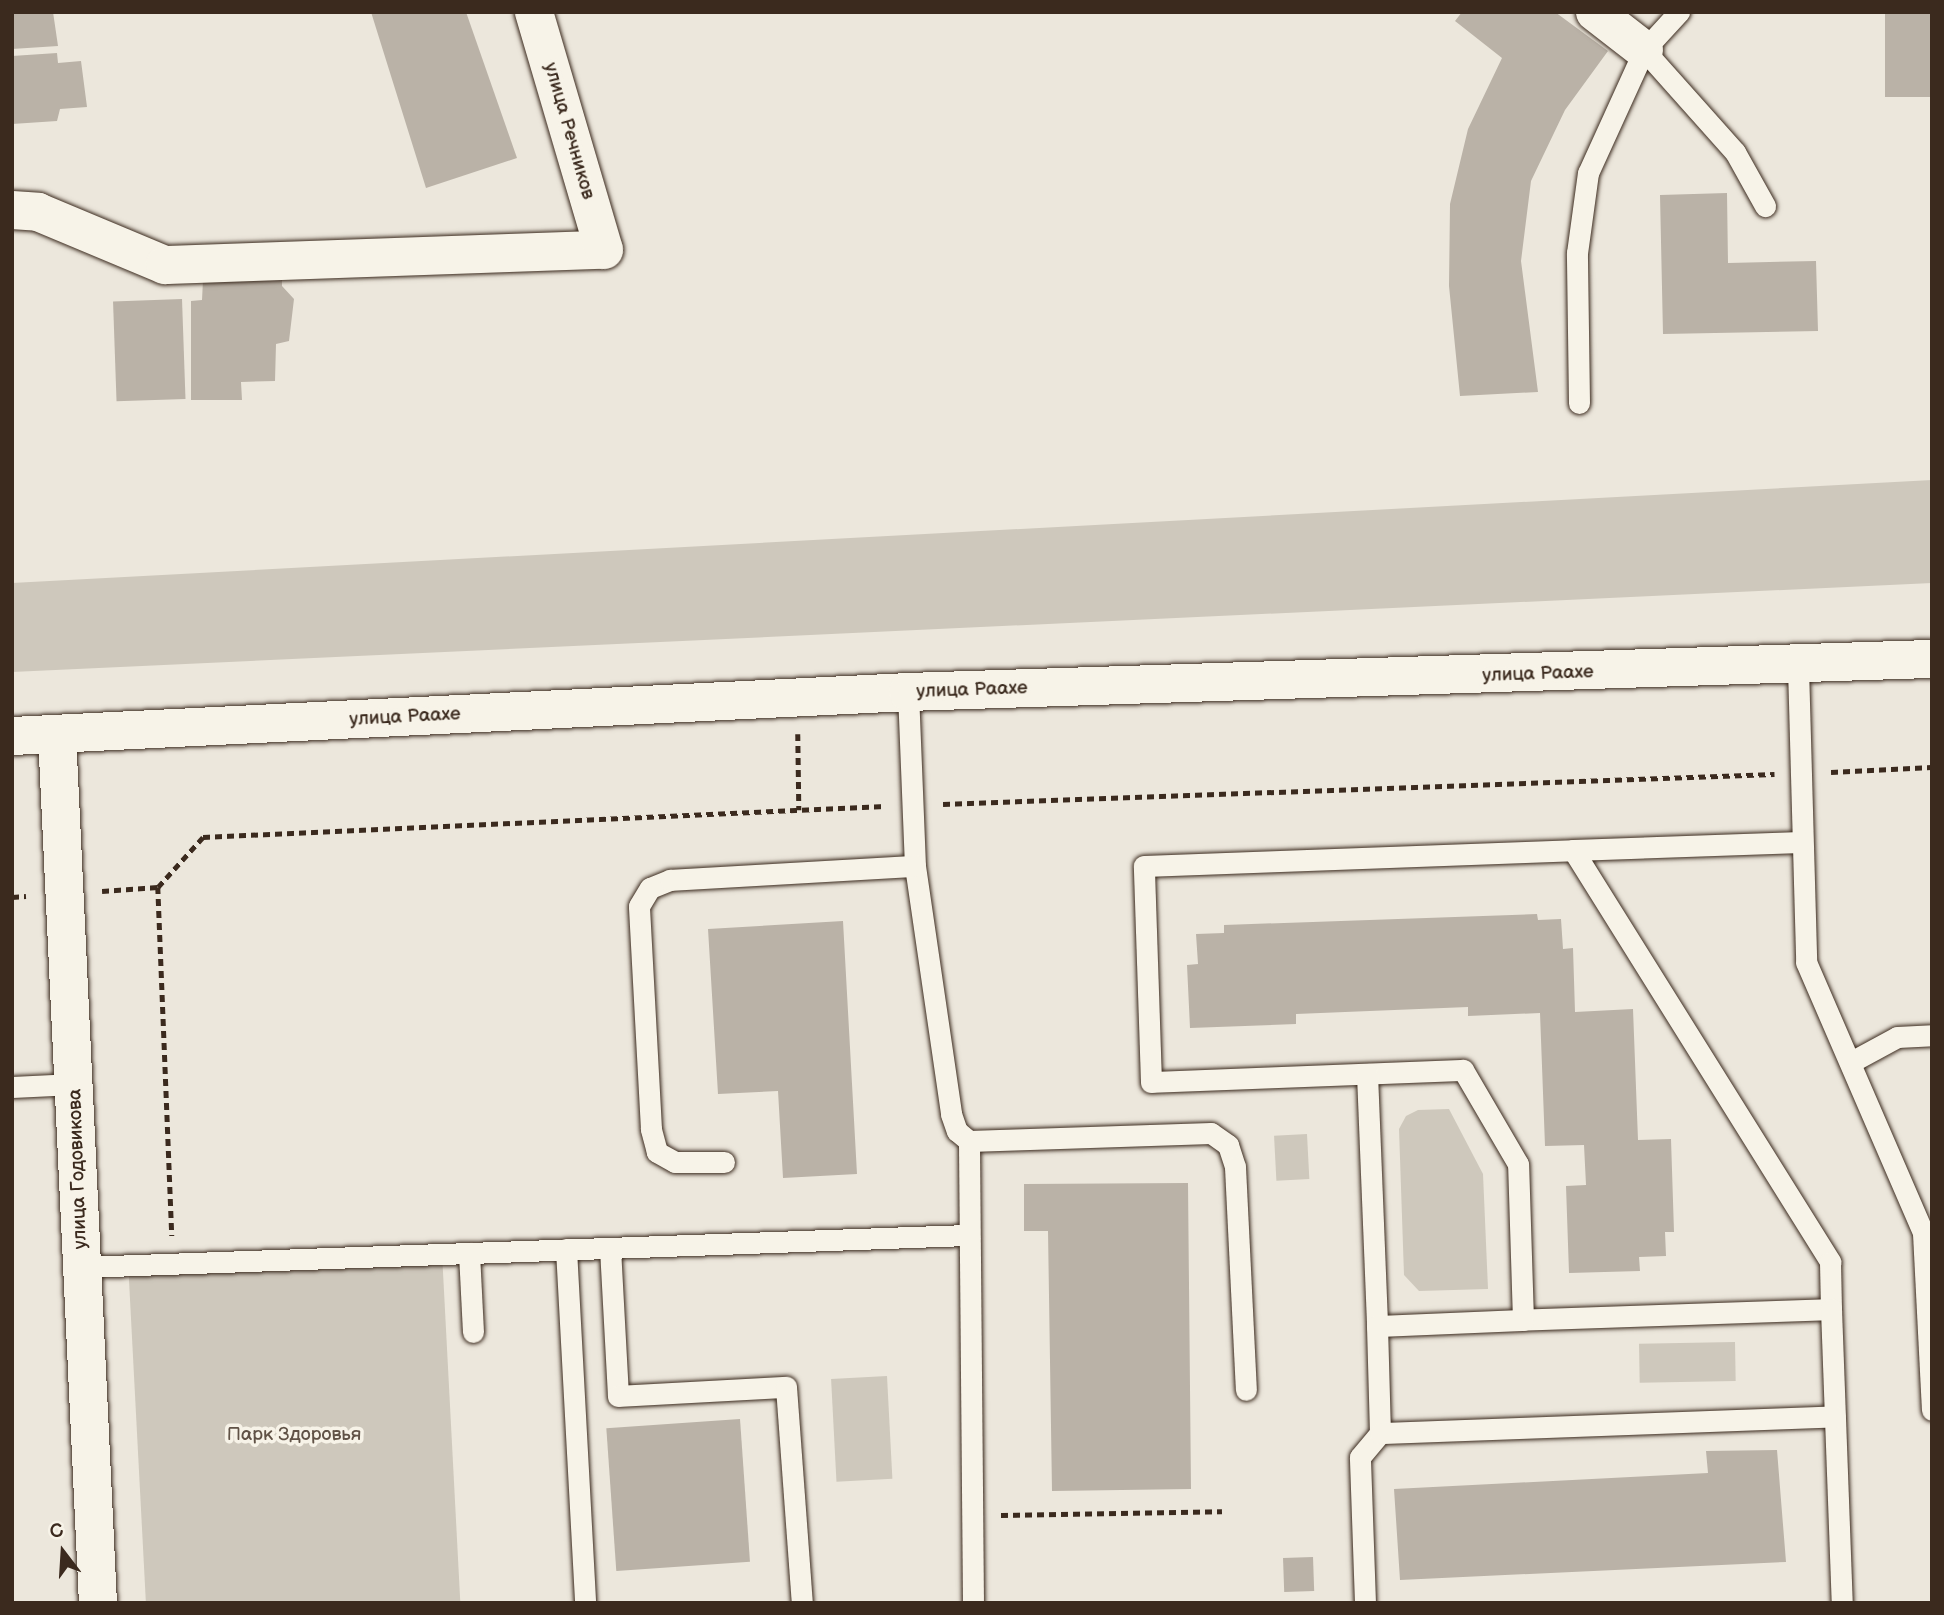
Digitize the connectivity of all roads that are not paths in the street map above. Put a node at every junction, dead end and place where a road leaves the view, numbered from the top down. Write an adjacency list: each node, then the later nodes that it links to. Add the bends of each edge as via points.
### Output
1 (534, 12): 6 (main road, улица Речников, via 604,250 166,265 38,212)
2 (1595, 12): 4 (main road)
3 (1679, 12): 4 (lane)
4 (1644, 50): 5 (lane, via 1735,152); 7 (lane, via 1588,173 1576,295)
5 (1765, 205)
6 (12, 211)
7 (1579, 403)
8 (1932, 659): 9 (main road, улица Раахе)
9 (1798, 667): 10 (main road, улица Раахе); 13 (lane)
10 (908, 692): 11 (main road, улица Раахе); 15 (lane)
11 (57, 734): 12 (main road, улица Раахе); 19 (main road, улица Годовикова)
12 (12, 736)
13 (1801, 842): 14 (lane); 17 (lane, via 1806,962)
14 (1573, 850): 18 (lane, via 1144,866 1151,1082); 29 (lane, via 1830,1262)
15 (915, 866): 21 (lane, via 951,1114 957,1130); 22 (lane, via 670,880 650,888 639,906 657,1152 675,1163)
16 (1932, 1035): 17 (lane, via 1897,1037)
17 (1851, 1062): 23 (lane)
18 (1367, 1074): 30 (lane, via 1463,1070 1518,1164); 31 (lane)
19 (74, 1084): 20 (lane); 28 (main road, улица Годовикова)
20 (12, 1087)
21 (969, 1141): 24 (lane); 33 (lane, via 1211,1133 1228,1145 1235,1167)
22 (724, 1162)
23 (1922, 1201): 34 (lane)
24 (969, 1235): 25 (lane); 40 (lane)
25 (610, 1248): 26 (lane); 39 (lane, via 618,1396 786,1387)
26 (566, 1249): 27 (lane); 38 (lane)
27 (469, 1253): 28 (lane); 32 (lane)
28 (82, 1267): 37 (main road, улица Годовикова)
29 (1831, 1309): 30 (lane); 35 (lane)
30 (1523, 1320): 31 (lane)
31 (1377, 1326): 36 (lane)
32 (473, 1332)
33 (1246, 1390)
34 (1932, 1410)
35 (1835, 1416): 36 (lane); 42 (lane)
36 (1380, 1433): 41 (lane, via 1360,1457)
37 (97, 1603)
38 (585, 1603)
39 (802, 1603)
40 (973, 1603)
41 (1365, 1603)
42 (1842, 1603)

